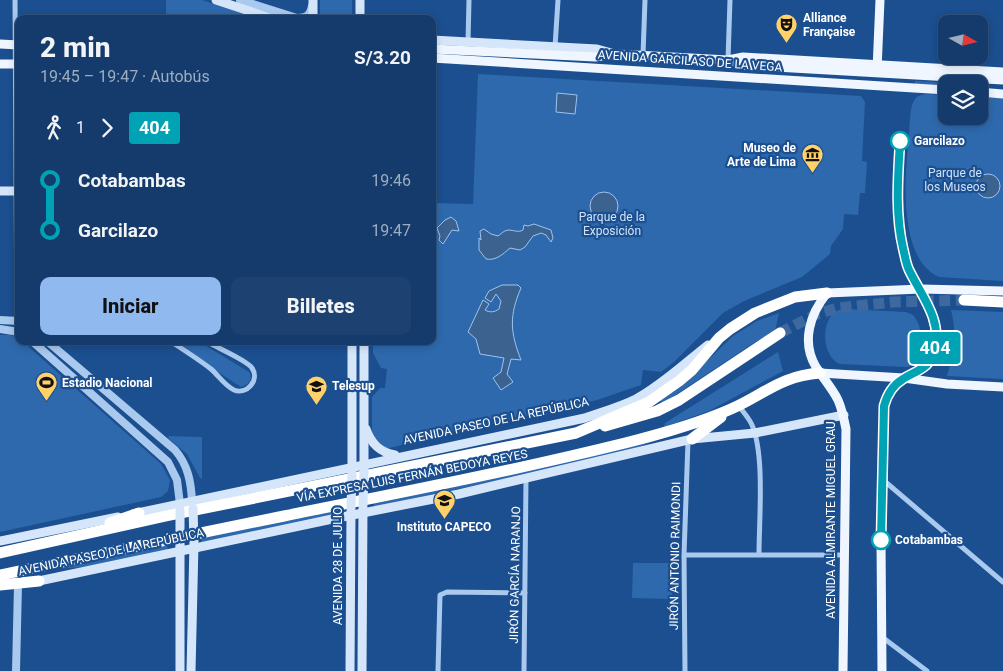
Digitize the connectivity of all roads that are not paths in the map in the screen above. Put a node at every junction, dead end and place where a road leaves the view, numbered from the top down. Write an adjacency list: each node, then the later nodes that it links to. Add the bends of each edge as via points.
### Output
1 (15, 0): 11 (street)
2 (216, 0): 12 (main road)
3 (240, 0): 13 (street)
4 (360, 0): 16 (main road)
5 (469, 0): 18 (street)
6 (558, 0): 21 (street)
7 (645, 0): 24 (street)
8 (730, 0): 26 (street)
9 (880, 0): 29 (main road)
10 (313, 2): 14 (street); 15 (main road)
11 (16, 15)
12 (262, 15)
13 (288, 15)
14 (308, 15)
15 (313, 15)
16 (360, 15)
17 (436, 40): 18 (main road, AVENIDA GARCILASO DE LA VEGA)
18 (468, 42): 21 (main road, AVENIDA GARCILASO DE LA VEGA)
19 (0, 44): 20 (main road)
20 (15, 45)
21 (555, 48): 23 (main road, AVENIDA GARCILASO DE LA VEGA, via 596,49)
22 (436, 49): 23 (main road, AVENIDA GARCILASO DE LA VEGA, via 595,57)
23 (616, 54): 24 (main road, AVENIDA GARCILASO DE LA VEGA)
24 (643, 55): 26 (main road, AVENIDA GARCILASO DE LA VEGA)
25 (436, 58): 32 (main road, AVENIDA GARCILASO DE LA VEGA)
26 (728, 60): 29 (main road, AVENIDA GARCILASO DE LA VEGA, via 742,65)
27 (0, 64): 28 (main road)
28 (15, 64)
29 (877, 69): 30 (main road, AVENIDA GARCILASO DE LA VEGA); 31 (main road, AVENIDA GARCILASO DE LA VEGA); 32 (main road)
30 (1003, 72)
31 (1003, 80)
32 (877, 86): 33 (main road, AVENIDA GARCILASO DE LA VEGA)
33 (938, 90)
34 (988, 93): 35 (main road)
35 (1003, 94)
36 (0, 191): 37 (main road)
37 (15, 191)
38 (921, 289): 39 (main road, AVENIDA PASEO DE LA REPÚBLICA); 40 (main road, AVENIDA PASEO DE LA REPÚBLICA); 56 (main road, via 935,323 935,349 924,367)
39 (1003, 291)
40 (827, 293): 48 (highway, AVENIDA PASEO DE LA REPÚBLICA, via 795,297 770,306 730,328); 55 (main road, AVENIDA ALMIRANTE MIGUEL GRAU, via 814,313 809,330 811,357)
41 (964, 300): 42 (highway)
42 (1003, 302)
43 (0, 320): 44 (street)
44 (15, 321)
45 (0, 329): 46 (street)
46 (15, 332)
47 (780, 333): 61 (highway, via 658,411)
48 (719, 338): 61 (highway, VÍA EXPRESA LUIS FERNÁN BEDOYA REYES, via 692,370 649,402); 64 (main road, AVENIDA PASEO DE LA REPÚBLICA, via 651,389 611,409)
49 (36, 345): 70 (street, via 168,462 177,480)
50 (51, 345): 69 (street, via 175,450 188,472)
51 (176, 345): 52 (street, via 213,371 230,388 240,391 249,388 254,379 250,365)
52 (213, 345)
53 (352, 345): 66 (main road, AVENIDA 28 DE JULIO)
54 (364, 345): 60 (main road, AVENIDA 28 DE JULIO)
55 (820, 373): 56 (main road); 58 (highway, VÍA EXPRESA LUIS FERNÁN BEDOYA REYES, via 795,377 770,387); 59 (main road, AVENIDA ALMIRANTE MIGUEL GRAU)
56 (904, 378): 57 (main road); 68 (main road, via 891,391 884,406)
57 (1003, 387)
58 (736, 407): 62 (street, via 751,423); 63 (highway); 82 (highway, VÍA EXPRESA LUIS FERNÁN BEDOYA REYES, via 672,430 523,468)
59 (844, 415): 62 (main road, AVENIDA PASEO DE LA REPÚBLICA); 81 (main road, AVENIDA ALMIRANTE MIGUEL GRAU)
60 (364, 421): 64 (main road, via 376,447 388,454); 65 (main road, AVENIDA 28 DE JULIO)
61 (576, 433): 78 (highway, VÍA EXPRESA LUIS FERNÁN BEDOYA REYES, via 166,516)
62 (755, 433): 63 (main road, AVENIDA PASEO DE LA REPÚBLICA); 79 (street, via 760,473)
63 (690, 440): 67 (main road, AVENIDA PASEO DE LA REPÚBLICA); 80 (street, JIRÓN ANTONIO RAIMONDI)
64 (401, 456): 65 (main road, AVENIDA PASEO DE LA REPÚBLICA)
65 (364, 467): 66 (main road, AVENIDA PASEO DE LA REPÚBLICA); 71 (main road, AVENIDA 28 DE JULIO, bridge)
66 (352, 470): 69 (main road, AVENIDA PASEO DE LA REPÚBLICA); 72 (main road, AVENIDA 28 DE JULIO, bridge)
67 (526, 479): 71 (main road, AVENIDA PASEO DE LA REPÚBLICA); 88 (street, JIRÓN GARCÍA NARANJO)
68 (882, 479): 84 (street); 89 (main road)
69 (192, 504): 70 (main road, AVENIDA PASEO DE LA REPÚBLICA); 75 (main road, bridge)
70 (180, 507): 73 (main road, AVENIDA PASEO DE LA REPÚBLICA); 77 (main road, bridge)
71 (363, 509): 72 (main road, AVENIDA PASEO DE LA REPÚBLICA); 94 (main road, AVENIDA 28 DE JULIO)
72 (351, 512): 75 (main road, AVENIDA PASEO DE LA REPÚBLICA); 93 (main road, AVENIDA 28 DE JULIO)
73 (139, 513): 74 (main road, AVENIDA PASEO DE LA REPÚBLICA); 76 (highway, via 90,529)
74 (0, 541)
75 (194, 545): 77 (main road, AVENIDA PASEO DE LA REPÚBLICA); 92 (main road)
76 (0, 546)
77 (180, 548): 83 (main road, AVENIDA PASEO DE LA REPÚBLICA); 91 (main road)
78 (0, 554)
79 (759, 554): 80 (street); 81 (street)
80 (684, 555): 97 (street, JIRÓN ANTONIO RAIMONDI)
81 (844, 555): 98 (main road, AVENIDA ALMIRANTE MIGUEL GRAU)
82 (0, 575)
83 (39, 581): 85 (highway); 86 (main road, AVENIDA PASEO DE LA REPÚBLICA)
84 (1003, 582)
85 (0, 585)
86 (18, 586): 87 (main road, AVENIDA PASEO DE LA REPÚBLICA); 90 (street)
87 (0, 590)
88 (525, 594): 95 (street, via 447,592 440,596); 96 (street, JIRÓN GARCÍA NARANJO)
89 (882, 637): 99 (main road); 100 (street)
90 (16, 671)
91 (180, 671)
92 (191, 671)
93 (350, 671)
94 (362, 671)
95 (438, 671)
96 (524, 671)
97 (684, 671)
98 (843, 671)
99 (882, 671)
100 (927, 671)

